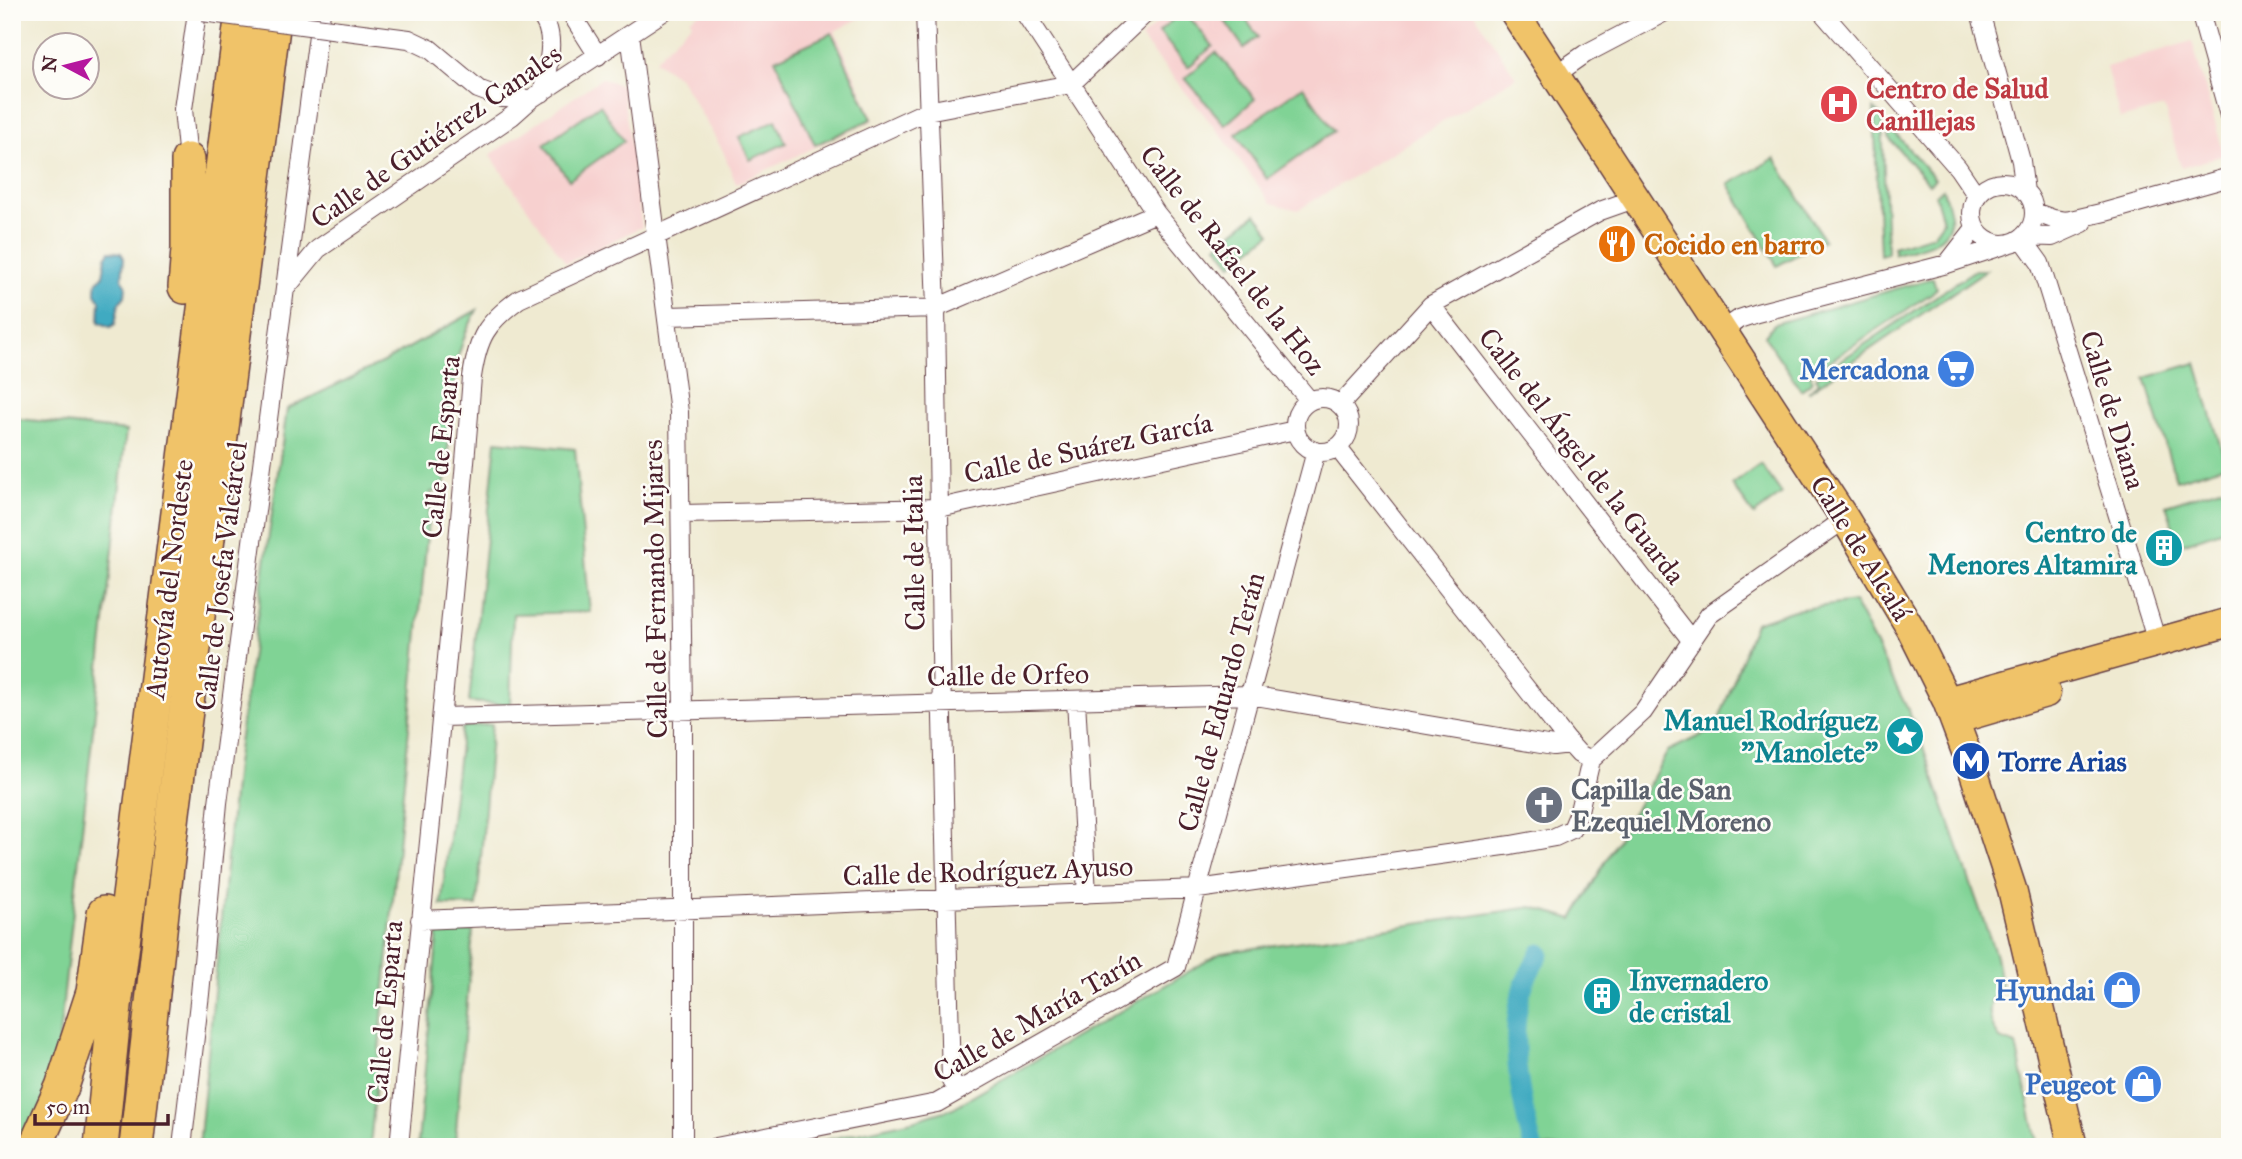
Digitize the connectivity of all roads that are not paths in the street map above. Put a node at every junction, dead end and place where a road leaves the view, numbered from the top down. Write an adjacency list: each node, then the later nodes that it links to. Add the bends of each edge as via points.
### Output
1 (199, 12): 20 (street, bridge, via 409,39 430,49 478,89 502,98); 23 (street, via 183,109)
2 (242, 12): 48 (highway, Autovía del Nordeste)
3 (275, 12): 71 (highway, Autovía del Nordeste, via 173,813)
4 (321, 12): 35 (street, Calle de Josefa Valcárcel)
5 (537, 12): 20 (street, via 550,37 549,63)
6 (570, 12): 17 (street)
7 (663, 12): 16 (street, Calle de Gutiérrez Canales)
8 (925, 12): 21 (street, Calle de Italia)
9 (1024, 12): 19 (street, Calle de Rafael de la Hoz)
10 (1147, 12): 19 (street)
11 (1514, 12): 18 (main road, Calle de Alcalá)
12 (1665, 12): 18 (street)
13 (1822, 12): 26 (street, via 1958,168)
14 (1979, 12): 25 (street, via 2021,161)
15 (2200, 12): 22 (street)
16 (630, 34): 17 (street, Calle de Gutiérrez Canales); 32 (street, Calle de Fernando Mijares)
17 (598, 57): 20 (street, Calle de Gutiérrez Canales)
18 (1555, 75): 27 (main road, Calle de Alcalá)
19 (1071, 84): 21 (street, Calle de Esparta); 30 (street, Calle de Rafael de la Hoz)
20 (536, 96): 35 (street, Calle de Gutiérrez Canales, via 318,249)
21 (928, 111): 32 (street, Calle de Esparta); 37 (street, Calle de Italia)
22 (2230, 119)
23 (188, 160): 48 (highway)
24 (2230, 177): 29 (street)
25 (2025, 192): 26 (street, via 2004,182 1988,186); 28 (street)
26 (1977, 196): 31 (street, via 1971,212)
27 (1634, 199): 36 (street, via 1600,211); 39 (main road, Calle de Alcalá)
28 (2034, 212): 29 (street, via 2066,221); 33 (street, via 2030,229)
29 (2105, 212): 33 (street, via 2052,237)
30 (1156, 213): 37 (street); 40 (street, Calle de Rafael de la Hoz)
31 (1975, 228): 33 (street, via 1989,242); 34 (street)
32 (656, 237): 38 (street, Calle de Fernando Mijares); 59 (street, Calle de Esparta, via 519,299 486,329 476,349)
33 (2018, 239): 34 (street); 53 (street, Calle de Diana, via 2040,263)
34 (1947, 264): 39 (street, via 1757,313)
35 (284, 291): 72 (street, Calle de Josefa Valcárcel, via 218,803)
36 (1431, 305): 41 (street); 51 (street, Calle del Ángel de la Guarda)
37 (936, 308): 38 (street); 45 (street, Calle de Italia)
38 (668, 316): 46 (street, Calle de Fernando Mijares, via 679,412)
39 (1722, 331): 47 (main road, Calle de Alcalá)
40 (1309, 400): 41 (street, via 1325,397); 42 (street, via 1297,413)
41 (1340, 405): 43 (street, via 1349,426)
42 (1295, 430): 44 (street, via 1303,444); 45 (street, Calle de Suárez García)
43 (1338, 447): 44 (street); 60 (street)
44 (1316, 451): 54 (street, Calle de Eduardo Terán)
45 (939, 508): 46 (street, Calle de Suárez García); 56 (street, Calle de Italia)
46 (682, 514): 57 (street, Calle de Fernando Mijares)
47 (1845, 519): 51 (street, via 1709,615); 58 (main road, Calle de Alcalá, via 1911,629)
48 (173, 547): 49 (highway, Autovía del Nordeste)
49 (167, 594): 69 (highway, via 115,839 93,992 62,1087); 70 (highway, Autovía del Nordeste)
50 (2230, 622): 53 (main road)
51 (1691, 640): 61 (street, via 1643,712)
52 (2230, 640): 58 (main road)
53 (2157, 642): 58 (main road)
54 (1250, 695): 55 (street, Calle de Orfeo); 60 (street, Calle de Orfeo, via 1553,746); 62 (street, Calle de Eduardo Terán)
55 (1076, 700): 56 (street, Calle de Orfeo); 63 (street)
56 (942, 703): 57 (street, Calle de Orfeo); 64 (street, Calle de Italia)
57 (683, 710): 59 (street, Calle de Orfeo); 65 (street, Calle de Fernando Mijares)
58 (1951, 710): 76 (main road, Calle de Alcalá, via 2012,890)
59 (442, 717): 66 (street, Calle de Esparta)
60 (1570, 744): 61 (street)
61 (1591, 760): 62 (street, Calle de Rodríguez Ayuso, via 1572,829 1555,836)
62 (1198, 889): 63 (street, Calle de Rodríguez Ayuso); 67 (street, Calle de Eduardo Terán)
63 (1087, 894): 64 (street, Calle de Rodríguez Ayuso)
64 (946, 901): 65 (street, Calle de Rodríguez Ayuso); 68 (street, Calle de Italia, via 951,1082)
65 (682, 908): 66 (street, Calle de Rodríguez Ayuso); 74 (street, Calle de Fernando Mijares)
66 (420, 920): 73 (street, Calle de Esparta)
67 (1176, 967): 68 (street, Calle de María Tarín)
68 (958, 1091): 75 (street, Calle de María Tarín, via 937,1103)
69 (35, 1147)
70 (101, 1147)
71 (136, 1147)
72 (182, 1147)
73 (399, 1147)
74 (683, 1147)
75 (716, 1147)
76 (2073, 1147)

